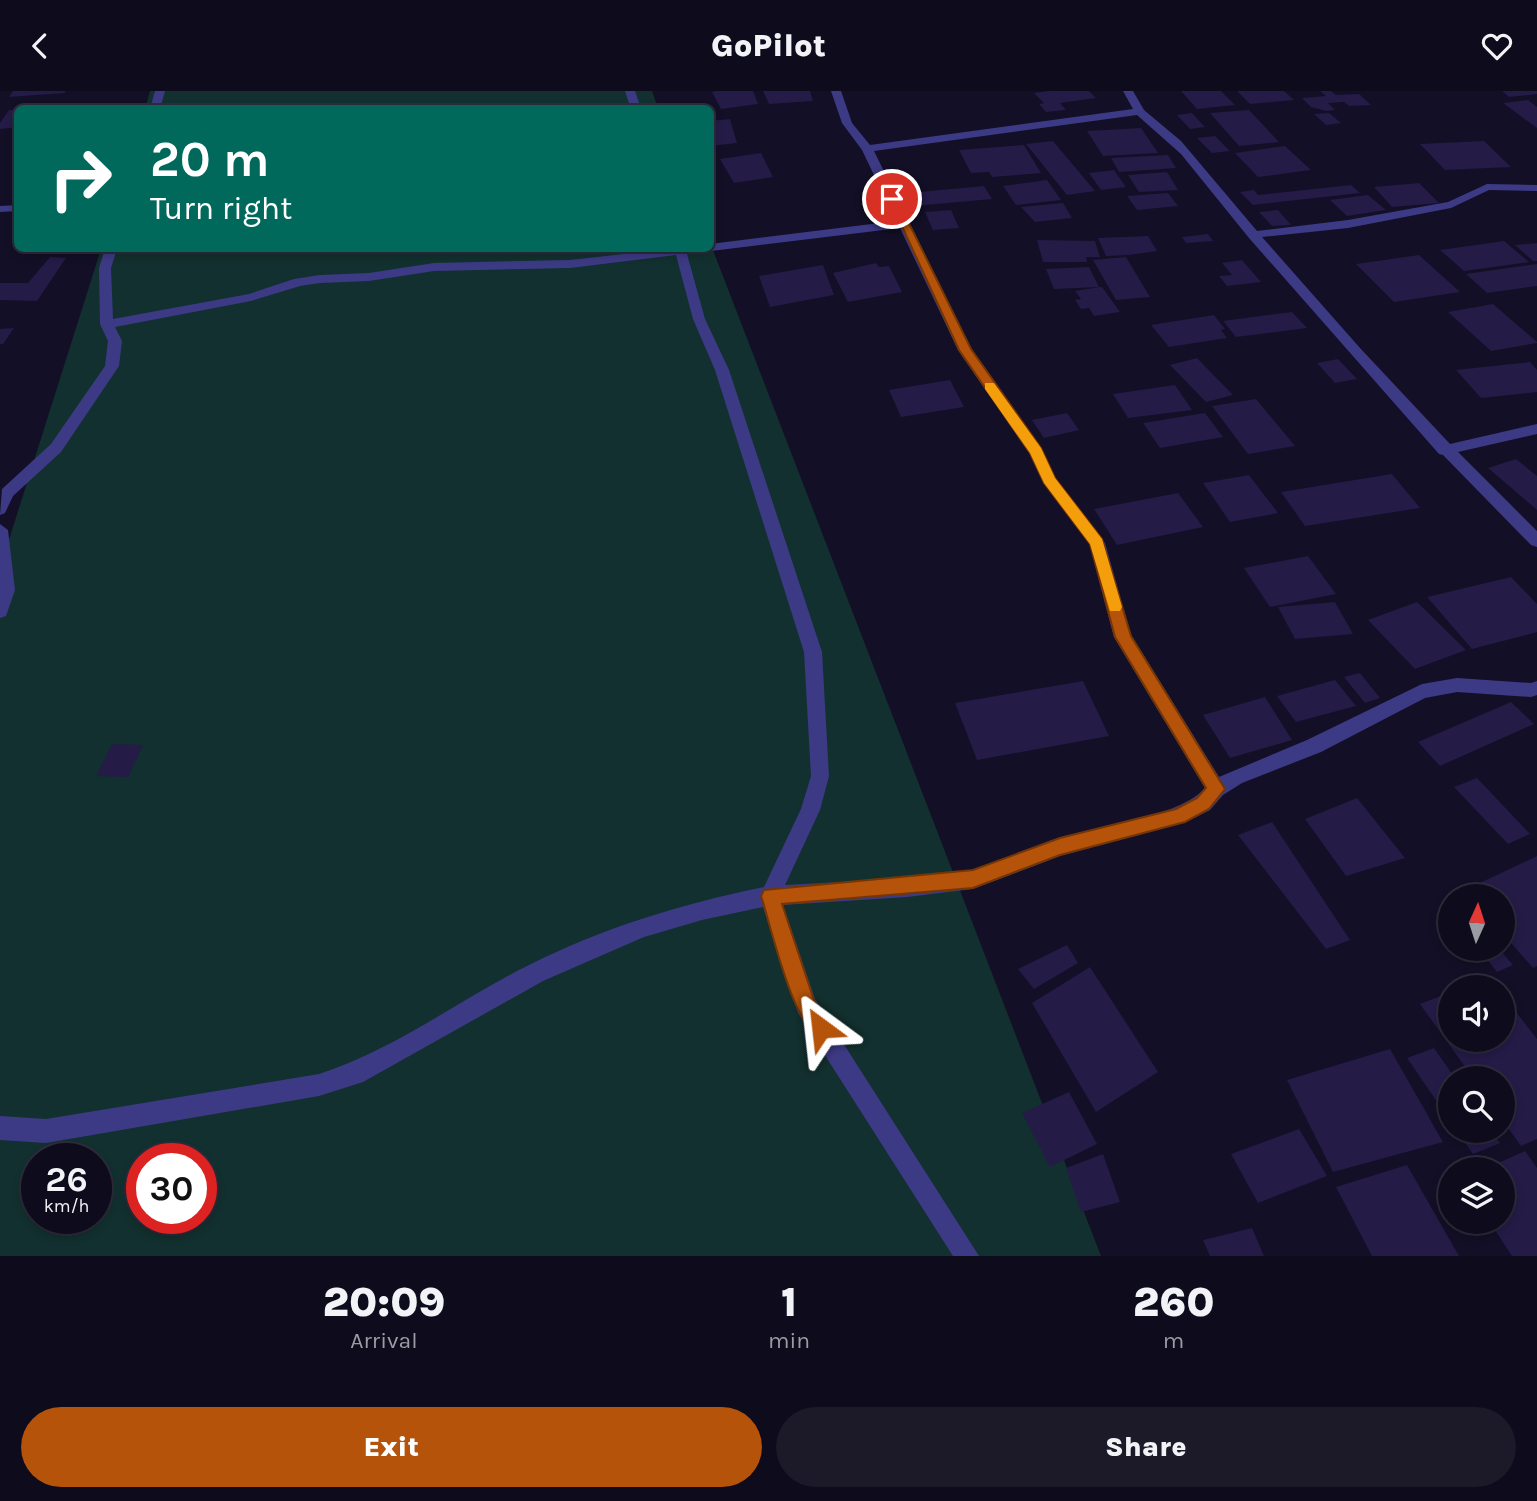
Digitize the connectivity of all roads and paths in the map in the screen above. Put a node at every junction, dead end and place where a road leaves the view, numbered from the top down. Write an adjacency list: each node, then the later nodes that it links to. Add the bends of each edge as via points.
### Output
1 (836, 91): 4 (street, via 847,123)
2 (1128, 91): 3 (street)
3 (1137, 112): 4 (street); 7 (street, via 1185,151)
4 (867, 149): 6 (street)
5 (1537, 188): 7 (street, via 1487,187 1451,205)
6 (904, 224): 8 (street); 20 (street, via 965,350 1036,451 1049,480 1097,543 1123,637)
7 (1253, 235): 14 (street)
8 (714, 247)
9 (110, 252): 12 (street, via 105,268)
10 (672, 252): 12 (street, via 570,264 434,267 320,279)
11 (681, 252): 21 (street, via 699,319 722,370 813,652 820,776 810,810)
12 (107, 324): 15 (street, via 115,341 112,366 56,448 7,493)
13 (1537, 429): 14 (street)
14 (1444, 450): 17 (street)
15 (0, 509)
16 (0, 530): 18 (street, via 8,590)
17 (1537, 541)
18 (0, 611)
19 (1535, 691): 20 (street, via 1457,685 1422,691)
20 (1216, 789): 21 (street, via 1203,804 1179,816 1060,847 973,879)
21 (770, 896): 22 (street, via 643,927 535,973 363,1071 319,1085 46,1131); 23 (street, via 806,1005)
22 (0, 1128)
23 (967, 1256)

